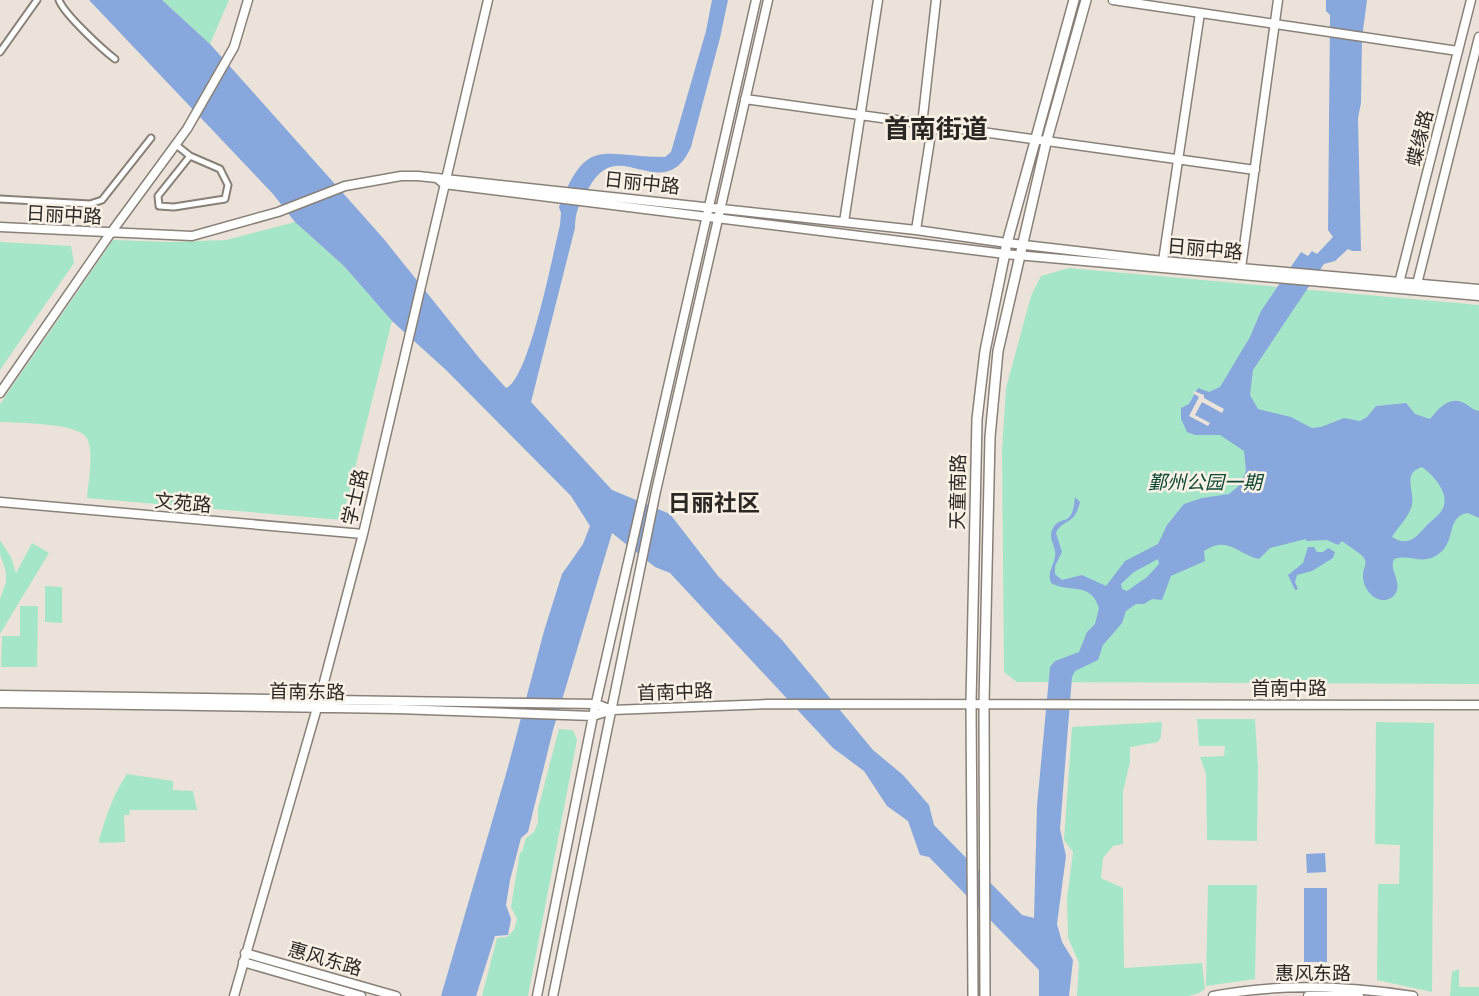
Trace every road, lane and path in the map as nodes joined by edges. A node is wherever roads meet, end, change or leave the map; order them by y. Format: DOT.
graph roads {
  1 [pos="37,0"];
  2 [pos="59,0"];
  3 [pos="248,0"];
  4 [pos="488,0"];
  5 [pos="757,0"];
  6 [pos="768,0"];
  7 [pos="878,0"];
  8 [pos="936,0"];
  9 [pos="1074,0"];
  10 [pos="1086,0"];
  11 [pos="1113,0"];
  12 [pos="1278,0"];
  13 [pos="1471,0"];
  14 [pos="1200,13"];
  15 [pos="1275,24"];
  16 [pos="1479,37"];
  17 [pos="1458,51"];
  18 [pos="0,52"];
  19 [pos="115,60"];
  20 [pos="746,99"];
  21 [pos="861,116"];
  22 [pos="922,125"];
  23 [pos="932,127"];
  24 [pos="151,138"];
  25 [pos="1034,141"];
  26 [pos="1046,143"];
  27 [pos="175,144"];
  28 [pos="190,156"];
  29 [pos="1178,160"];
  30 [pos="1255,170"];
  31 [pos="443,180"];
  32 [pos="0,199"];
  33 [pos="598,199"];
  34 [pos="709,206"];
  35 [pos="721,208"];
  36 [pos="707,218"];
  37 [pos="718,220"];
  38 [pos="844,222"];
  39 [pos="0,227"];
  40 [pos="916,230"];
  41 [pos="110,234"];
  42 [pos="1007,243"];
  43 [pos="1021,245"];
  44 [pos="1005,254"];
  45 [pos="1018,256"];
  46 [pos="1163,261"];
  47 [pos="1241,268"];
  48 [pos="1284,275"];
  49 [pos="1322,278"];
  50 [pos="1399,284"];
  51 [pos="1416,288"];
  52 [pos="1479,289"];
  53 [pos="1479,296"];
  54 [pos="0,393"];
  55 [pos="0,502"];
  56 [pos="363,534"];
  57 [pos="0,695"];
  58 [pos="0,703"];
  59 [pos="971,703"];
  60 [pos="984,703"];
  61 [pos="318,704"];
  62 [pos="596,704"];
  63 [pos="583,705"];
  64 [pos="1479,705"];
  65 [pos="612,710"];
  66 [pos="593,716"];
  67 [pos="244,958"];
  68 [pos="233,996"];
  69 [pos="361,996"];
  70 [pos="396,996"];
  71 [pos="537,996"];
  72 [pos="553,996"];
  73 [pos="973,996"];
  74 [pos="985,996"];
  75 [pos="1213,996"];
  76 [pos="1308,996"];
  77 [pos="1359,996"];
  78 [pos="1413,996"];
  1 -- 18 [label="street"];
  2 -- 19 [label="street"];
  3 -- 27 [label="main road"];
  4 -- 31 [label="main road, 学士路"];
  5 -- 34 [label="main road"];
  6 -- 20 [label="main road"];
  7 -- 21 [label="main road"];
  8 -- 22 [label="main road"];
  9 -- 25 [label="main road, 天童南路"];
  10 -- 26 [label="main road, 天童南路"];
  11 -- 14 [label="main road"];
  12 -- 15 [label="main road"];
  13 -- 17 [label="main road, 蝶缘路"];
  14 -- 15 [label="main road"];
  14 -- 29 [label="main road"];
  15 -- 17 [label="main road"];
  15 -- 30 [label="main road"];
  16 -- 51 [label="main road, 蝶缘路"];
  17 -- 50 [label="main road, 蝶缘路"];
  20 -- 21 [label="main road"];
  20 -- 35 [label="main road"];
  21 -- 22 [label="main road"];
  21 -- 38 [label="main road"];
  22 -- 23 [label="main road"];
  23 -- 25 [label="main road"];
  23 -- 40 [label="main road"];
  24 -- 32 [label="street"];
  25 -- 26 [label="main road"];
  25 -- 42 [label="main road, 天童南路"];
  26 -- 29 [label="main road"];
  26 -- 43 [label="main road, 天童南路"];
  27 -- 28 [label="street"];
  27 -- 41 [label="main road"];
  28 -- 28 [label="street"];
  29 -- 30 [label="main road"];
  29 -- 46 [label="main road"];
  30 -- 47 [label="main road"];
  31 -- 33 [label="main road, 日丽中路"];
  31 -- 41 [label="main road, 日丽中路"];
  31 -- 56 [label="main road, 学士路"];
  33 -- 34 [label="main road, 日丽中路"];
  33 -- 36 [label="main road, 日丽中路"];
  34 -- 35 [label="main road, 日丽中路"];
  34 -- 36 [label="main road"];
  35 -- 37 [label="main road"];
  35 -- 38 [label="main road, 日丽中路"];
  36 -- 37 [label="main road, 日丽中路"];
  36 -- 62 [label="main road"];
  37 -- 44 [label="main road, 日丽中路"];
  37 -- 65 [label="main road"];
  38 -- 40 [label="main road, 日丽中路"];
  39 -- 41 [label="main road, 日丽中路"];
  40 -- 42 [label="main road, 日丽中路"];
  41 -- 54 [label="main road"];
  42 -- 43 [label="main road, 日丽中路"];
  42 -- 44 [label="main road, 天童南路"];
  43 -- 45 [label="main road, 天童南路"];
  43 -- 46 [label="main road, 日丽中路"];
  44 -- 45 [label="main road, 日丽中路"];
  44 -- 59 [label="main road, 天童南路"];
  45 -- 48 [label="main road, 日丽中路"];
  45 -- 60 [label="main road, 天童南路"];
  46 -- 47 [label="main road, 日丽中路"];
  47 -- 48 [label="main road, 日丽中路"];
  48 -- 49 [label="main road"];
  49 -- 50 [label="main road"];
  49 -- 51 [label="main road"];
  50 -- 51 [label="main road"];
  51 -- 52 [label="main road"];
  51 -- 53 [label="main road"];
  55 -- 56 [label="main road, 文苑路"];
  56 -- 61 [label="main road, 学士路"];
  57 -- 61 [label="main road, 首南东路"];
  58 -- 61 [label="main road, 首南东路"];
  59 -- 60 [label="main road"];
  59 -- 65 [label="main road, 首南中路"];
  59 -- 73 [label="main road, 天童南路"];
  60 -- 64 [label="main road, 首南中路"];
  60 -- 74 [label="main road, 天童南路"];
  61 -- 63 [label="main road, 首南东路"];
  61 -- 66 [label="main road, 首南东路"];
  61 -- 67 [label="main road, 学士路"];
  62 -- 63 [label="main road, 首南中路"];
  62 -- 65 [label="main road, 首南中路"];
  62 -- 66 [label="main road"];
  65 -- 66 [label="main road, 首南东路"];
  65 -- 72 [label="main road"];
  66 -- 71 [label="main road"];
  67 -- 68 [label="main road, 学士路"];
  67 -- 69 [label="main road, 惠风东路"];
  67 -- 70 [label="main road, 惠风东路"];
  75 -- 78 [label="main road, 惠风东路"];
  76 -- 77 [label="main road, 惠风东路"];
}
